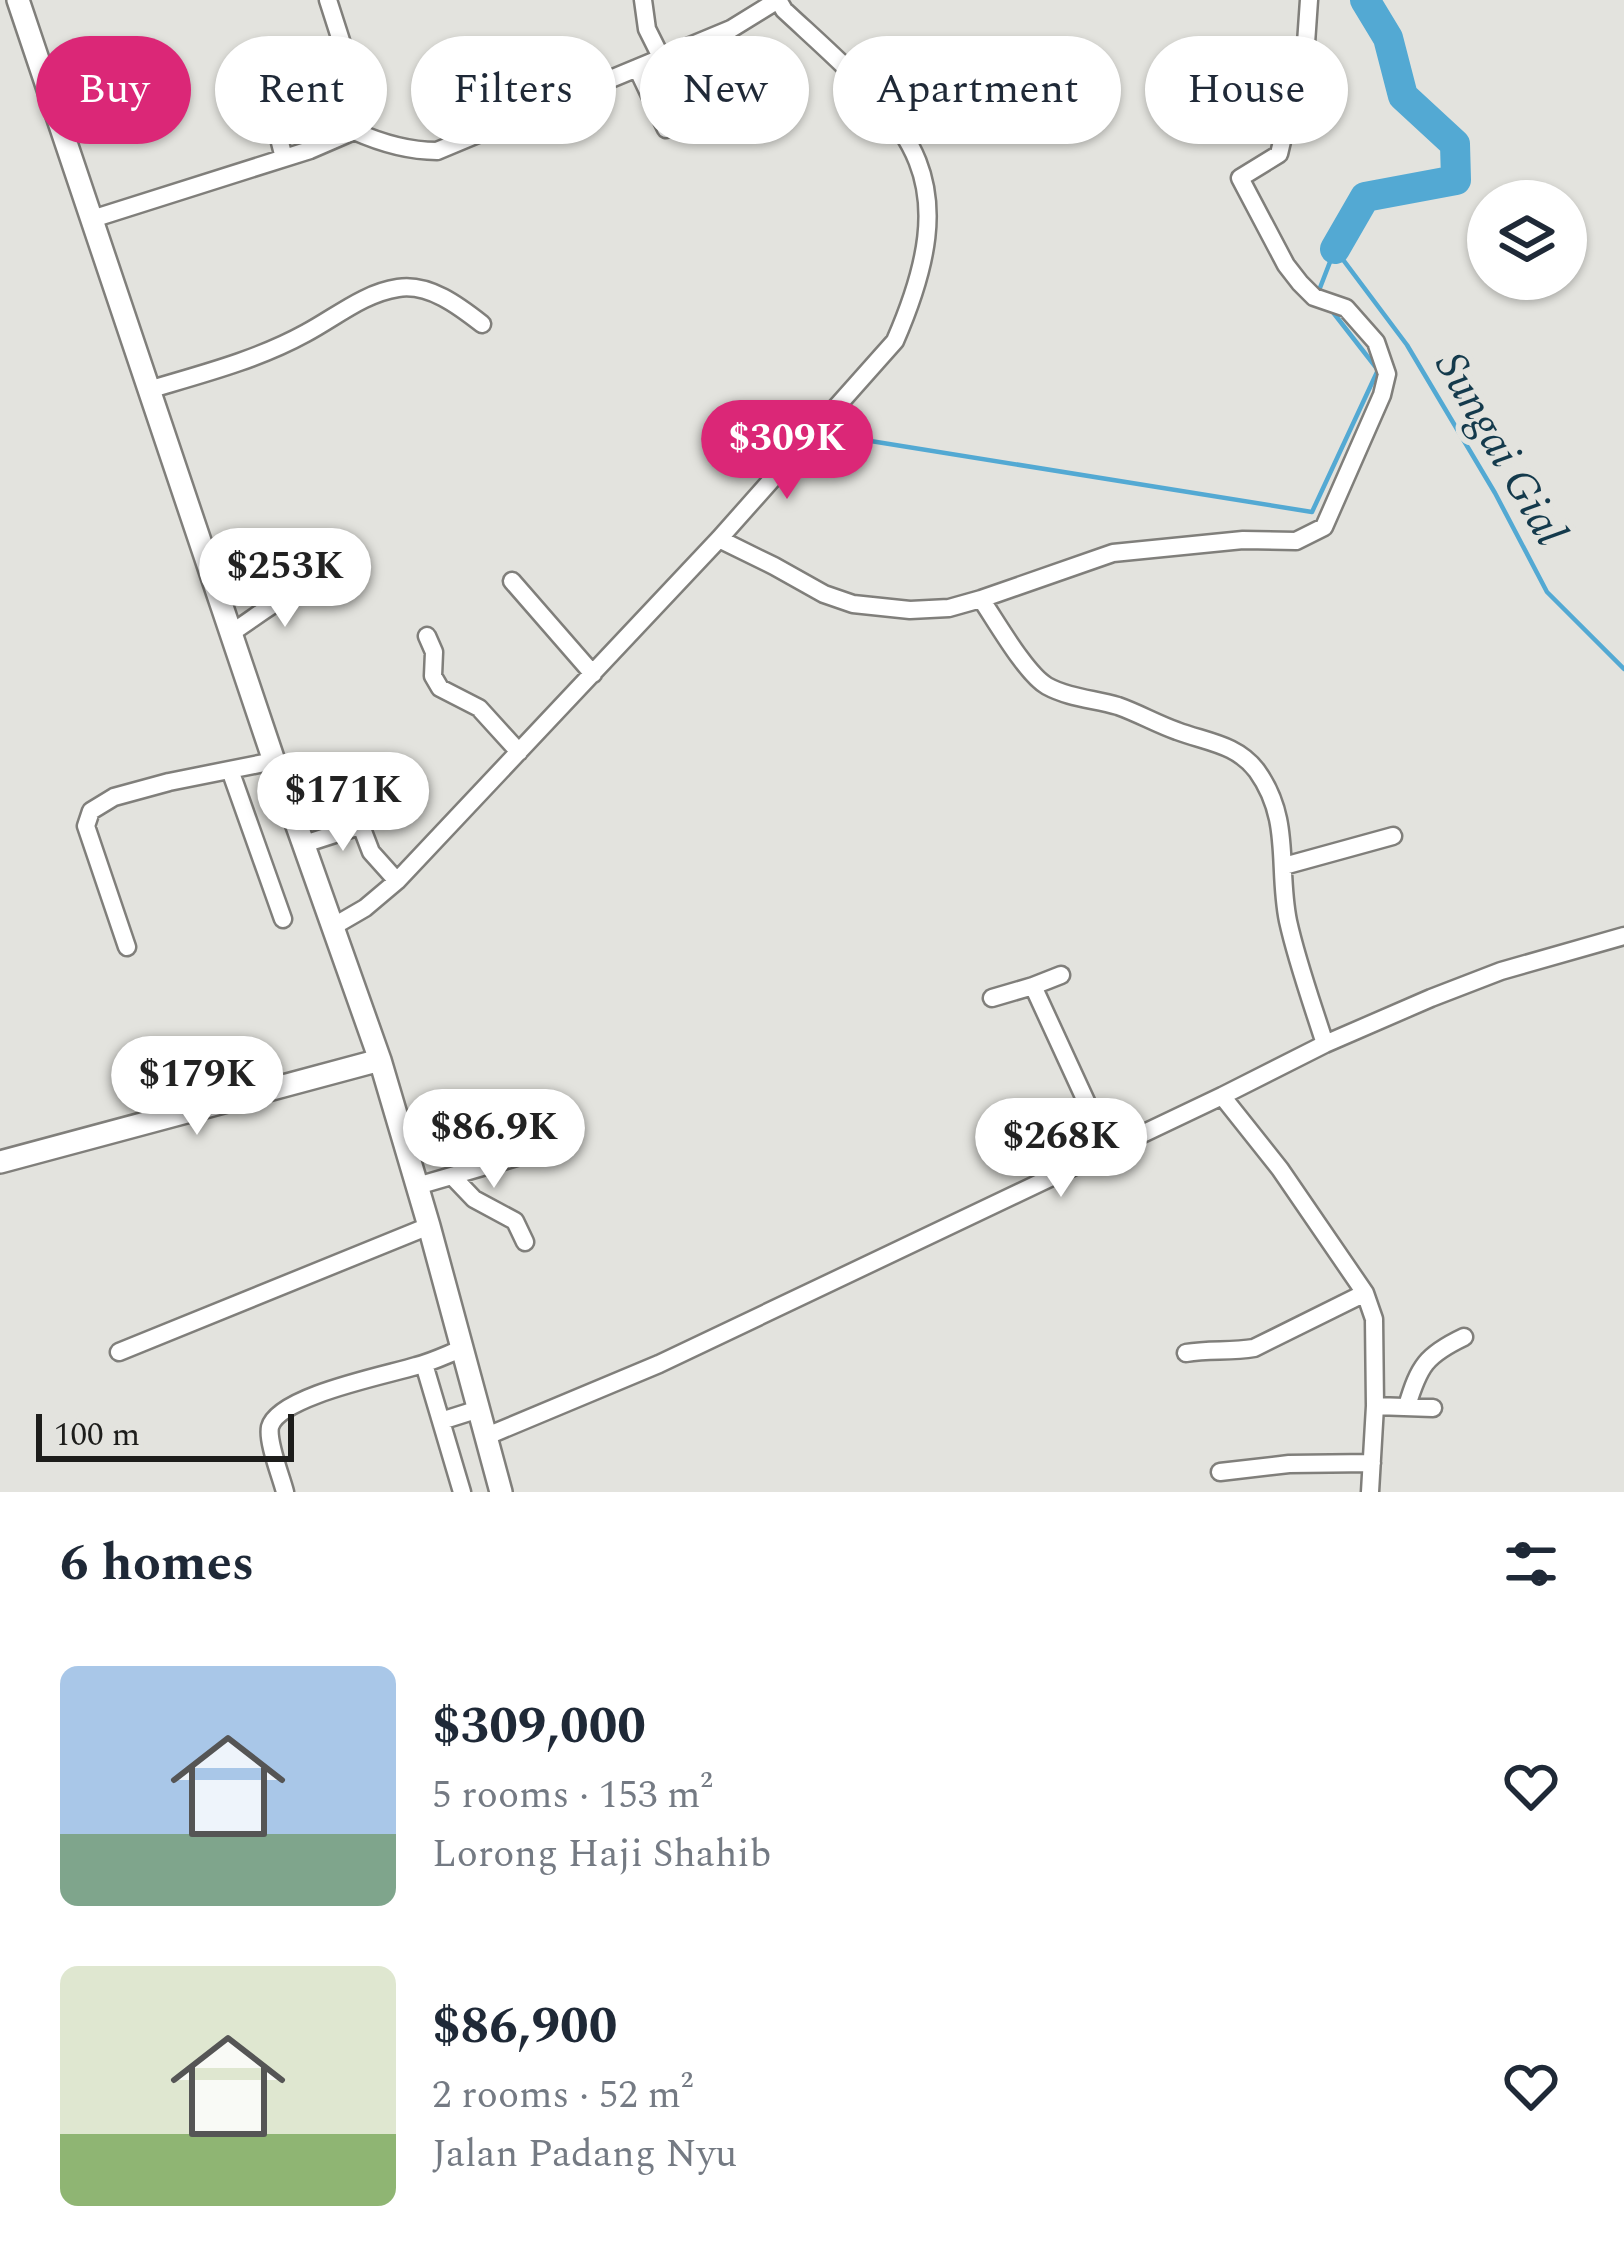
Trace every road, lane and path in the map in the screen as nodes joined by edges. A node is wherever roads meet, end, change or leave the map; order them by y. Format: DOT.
graph roads {
  1 [pos="17,0"];
  2 [pos="328,0"];
  3 [pos="643,0"];
  4 [pos="804,0"];
  5 [pos="1309,0"];
  6 [pos="780,3"];
  7 [pos="340,36"];
  8 [pos="650,36"];
  9 [pos="714,36"];
  10 [pos="638,68"];
  11 [pos="640,72"];
  12 [pos="280,144"];
  13 [pos="320,144"];
  14 [pos="384,144"];
  15 [pos="284,158"];
  16 [pos="92,219"];
  17 [pos="482,324"];
  18 [pos="148,390"];
  19 [pos="718,539"];
  20 [pos="512,581"];
  21 [pos="322,583"];
  22 [pos="981,599"];
  23 [pos="231,633"];
  24 [pos="427,636"];
  25 [pos="593,674"];
  26 [pos="519,752"];
  27 [pos="274,761"];
  28 [pos="230,770"];
  29 [pos="348,793"];
  30 [pos="360,826"];
  31 [pos="1393,836"];
  32 [pos="304,844"];
  33 [pos="1284,866"];
  34 [pos="397,881"];
  35 [pos="283,920"];
  36 [pos="334,926"];
  37 [pos="1624,936"];
  38 [pos="127,947"];
  39 [pos="1061,975"];
  40 [pos="1033,986"];
  41 [pos="992,998"];
  42 [pos="1325,1044"];
  43 [pos="380,1060"];
  44 [pos="1222,1096"];
  45 [pos="555,1146"];
  46 [pos="1108,1149"];
  47 [pos="0,1162"];
  48 [pos="452,1176"];
  49 [pos="417,1186"];
  50 [pos="429,1226"];
  51 [pos="525,1242"];
  52 [pos="1365,1293"];
  53 [pos="1464,1337"];
  54 [pos="461,1349"];
  55 [pos="119,1352"];
  56 [pos="1186,1353"];
  57 [pos="424,1364"];
  58 [pos="1375,1406"];
  59 [pos="1407,1406"];
  60 [pos="479,1408"];
  61 [pos="1433,1408"];
  62 [pos="441,1421"];
  63 [pos="487,1436"];
  64 [pos="1372,1463"];
  65 [pos="1220,1472"];
  66 [pos="285,1492"];
  67 [pos="461,1492"];
  68 [pos="501,1492"];
  69 [pos="1370,1492"];
  1 -- 16 [label="street"];
  2 -- 7 [label="street"];
  3 -- 8 [label="street"];
  4 -- 6 [label="street"];
  5 -- 22 [label="street"];
  6 -- 9 [label="street"];
  6 -- 19 [label="street"];
  10 -- 11 [label="street"];
  10 -- 14 [label="street"];
  12 -- 15 [label="street"];
  13 -- 15 [label="street"];
  15 -- 16 [label="street"];
  16 -- 18 [label="street"];
  17 -- 18 [label="street"];
  18 -- 23 [label="street"];
  19 -- 22 [label="street"];
  19 -- 25 [label="street"];
  20 -- 25 [label="street"];
  21 -- 23 [label="street"];
  22 -- 33 [label="street"];
  23 -- 27 [label="street"];
  24 -- 26 [label="street"];
  25 -- 26 [label="street"];
  26 -- 34 [label="street"];
  27 -- 28 [label="street"];
  27 -- 32 [label="street"];
  28 -- 35 [label="street"];
  28 -- 38 [label="street"];
  29 -- 30 [label="street"];
  30 -- 32 [label="street"];
  30 -- 34 [label="street"];
  31 -- 33 [label="street"];
  32 -- 36 [label="street"];
  33 -- 42 [label="street"];
  34 -- 36 [label="street"];
  36 -- 43 [label="street"];
  37 -- 42 [label="street"];
  39 -- 40 [label="street"];
  40 -- 41 [label="street"];
  40 -- 46 [label="street"];
  42 -- 44 [label="street"];
  43 -- 47 [label="street"];
  43 -- 49 [label="street"];
  44 -- 46 [label="street"];
  44 -- 52 [label="street"];
  45 -- 48 [label="street"];
  46 -- 63 [label="street"];
  48 -- 49 [label="street"];
  48 -- 51 [label="street"];
  49 -- 50 [label="street"];
  50 -- 54 [label="street"];
  50 -- 55 [label="street"];
  52 -- 56 [label="street"];
  52 -- 58 [label="street"];
  53 -- 59 [label="street"];
  54 -- 57 [label="street"];
  54 -- 60 [label="street"];
  57 -- 62 [label="street"];
  57 -- 66 [label="street"];
  58 -- 59 [label="street"];
  58 -- 64 [label="street"];
  59 -- 61 [label="street"];
  60 -- 62 [label="street"];
  60 -- 63 [label="street"];
  62 -- 67 [label="street"];
  63 -- 68 [label="street"];
  64 -- 65 [label="street"];
  64 -- 69 [label="street"];
}
